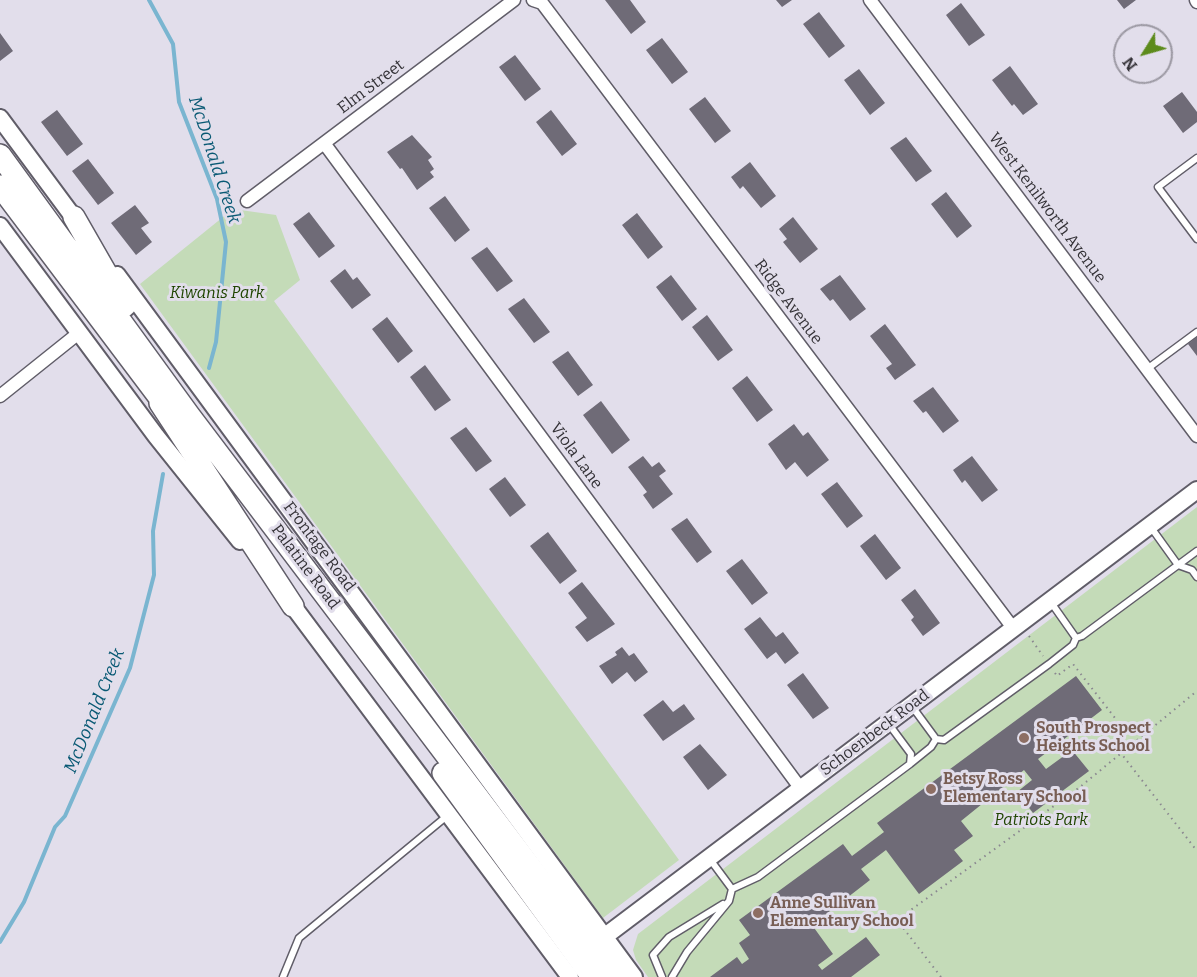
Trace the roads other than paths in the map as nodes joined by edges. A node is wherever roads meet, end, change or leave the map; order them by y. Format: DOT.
graph roads {
  1 [pos="514,0"];
  2 [pos="533,0"];
  3 [pos="870,0"];
  4 [pos="0,118"];
  5 [pos="324,143"];
  6 [pos="0,155"];
  7 [pos="1197,158"];
  8 [pos="0,186"];
  9 [pos="247,201"];
  10 [pos="74,218"];
  11 [pos="0,226"];
  12 [pos="1197,239"];
  13 [pos="80,332"];
  14 [pos="1197,332"];
  15 [pos="1148,369"];
  16 [pos="142,375"];
  17 [pos="0,396"];
  18 [pos="189,415"];
  19 [pos="1197,436"];
  20 [pos="1197,490"];
  21 [pos="1149,526"];
  22 [pos="1197,551"];
  23 [pos="1178,565"];
  24 [pos="1197,577"];
  25 [pos="1049,601"];
  26 [pos="292,606"];
  27 [pos="1017,625"];
  28 [pos="1076,638"];
  29 [pos="911,705"];
  30 [pos="888,723"];
  31 [pos="936,739"];
  32 [pos="910,764"];
  33 [pos="801,789"];
  34 [pos="449,814"];
  35 [pos="709,858"];
  36 [pos="732,890"];
  37 [pos="729,901"];
  38 [pos="577,961"];
  39 [pos="283,977"];
  40 [pos="592,977"];
  41 [pos="614,977"];
  42 [pos="634,977"];
  43 [pos="662,977"];
  44 [pos="672,977"];
  1 -- 5 [label="street, Elm Street"];
  2 -- 27 [label="street, Ridge Avenue"];
  3 -- 15 [label="street, West Kenilworth Avenue"];
  4 -- 10 [label="street, Frontage Road"];
  5 -- 9 [label="street, Elm Street"];
  5 -- 33 [label="street, Viola Lane"];
  6 -- 18 [label="highway, Palatine Road"];
  7 -- 12 [label="lane"];
  8 -- 16 [label="highway, Palatine Road"];
  10 -- 18 [label="highway"];
  10 -- 38 [label="street, Frontage Road"];
  11 -- 13 [label="street, Frontage Road"];
  13 -- 17 [label="street"];
  13 -- 26 [label="street, Frontage Road"];
  14 -- 15 [label="lane"];
  15 -- 19 [label="street, West Kenilworth Avenue"];
  16 -- 26 [label="highway"];
  16 -- 38 [label="highway, Palatine Road"];
  18 -- 38 [label="highway, Palatine Road"];
  20 -- 21 [label="street, Schoenbeck Road"];
  21 -- 23 [label="lane"];
  21 -- 25 [label="street, Schoenbeck Road"];
  22 -- 23 [label="lane"];
  23 -- 24 [label="lane"];
  23 -- 28 [label="lane"];
  25 -- 27 [label="street, Schoenbeck Road"];
  25 -- 28 [label="lane"];
  26 -- 34 [label="street, Frontage Road"];
  27 -- 29 [label="street, Schoenbeck Road"];
  28 -- 31 [label="lane"];
  29 -- 30 [label="street, Schoenbeck Road"];
  29 -- 31 [label="lane"];
  30 -- 32 [label="lane"];
  30 -- 33 [label="street, Schoenbeck Road"];
  31 -- 32 [label="lane"];
  32 -- 36 [label="lane"];
  33 -- 35 [label="street, Schoenbeck Road"];
  34 -- 38 [label="street, Frontage Road"];
  34 -- 39 [label="lane"];
  35 -- 36 [label="lane"];
  35 -- 38 [label="street, Schoenbeck Road"];
  36 -- 37 [label="lane"];
  37 -- 43 [label="lane"];
  37 -- 44 [label="lane"];
  38 -- 40 [label="highway, Palatine Road"];
  38 -- 41 [label="highway, Palatine Road"];
  38 -- 42 [label="street, Frontage Road"];
}
